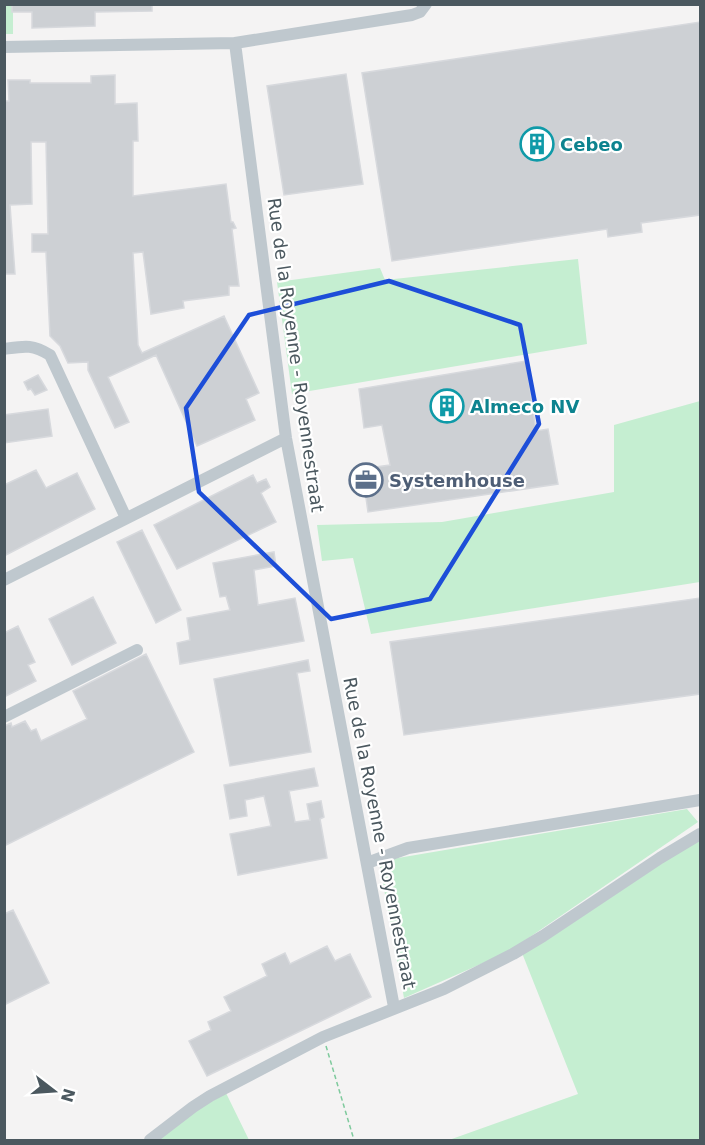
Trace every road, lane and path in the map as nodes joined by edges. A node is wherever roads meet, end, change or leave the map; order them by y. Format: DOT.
graph roads {
  1 [pos="426,4"];
  2 [pos="235,43"];
  3 [pos="4,47"];
  4 [pos="4,349"];
  5 [pos="286,438"];
  6 [pos="126,518"];
  7 [pos="4,580"];
  8 [pos="137,650"];
  9 [pos="4,717"];
  10 [pos="700,800"];
  11 [pos="700,834"];
  12 [pos="367,862"];
  13 [pos="394,1007"];
  14 [pos="322,1037"];
  15 [pos="150,1140"];
  16 [pos="354,1140"];
  1 -- 2 [label="street"];
  2 -- 3 [label="street"];
  2 -- 5 [label="street, Rue de la Royenne - Royennestraat"];
  4 -- 6 [label="street"];
  5 -- 6 [label="street"];
  5 -- 12 [label="street, Rue de la Royenne - Royennestraat"];
  6 -- 7 [label="street"];
  8 -- 9 [label="street"];
  10 -- 12 [label="street"];
  11 -- 13 [label="street"];
  12 -- 13 [label="street, Rue de la Royenne - Royennestraat"];
  13 -- 14 [label="street"];
  14 -- 15 [label="street"];
  14 -- 16 [label="path"];
}
